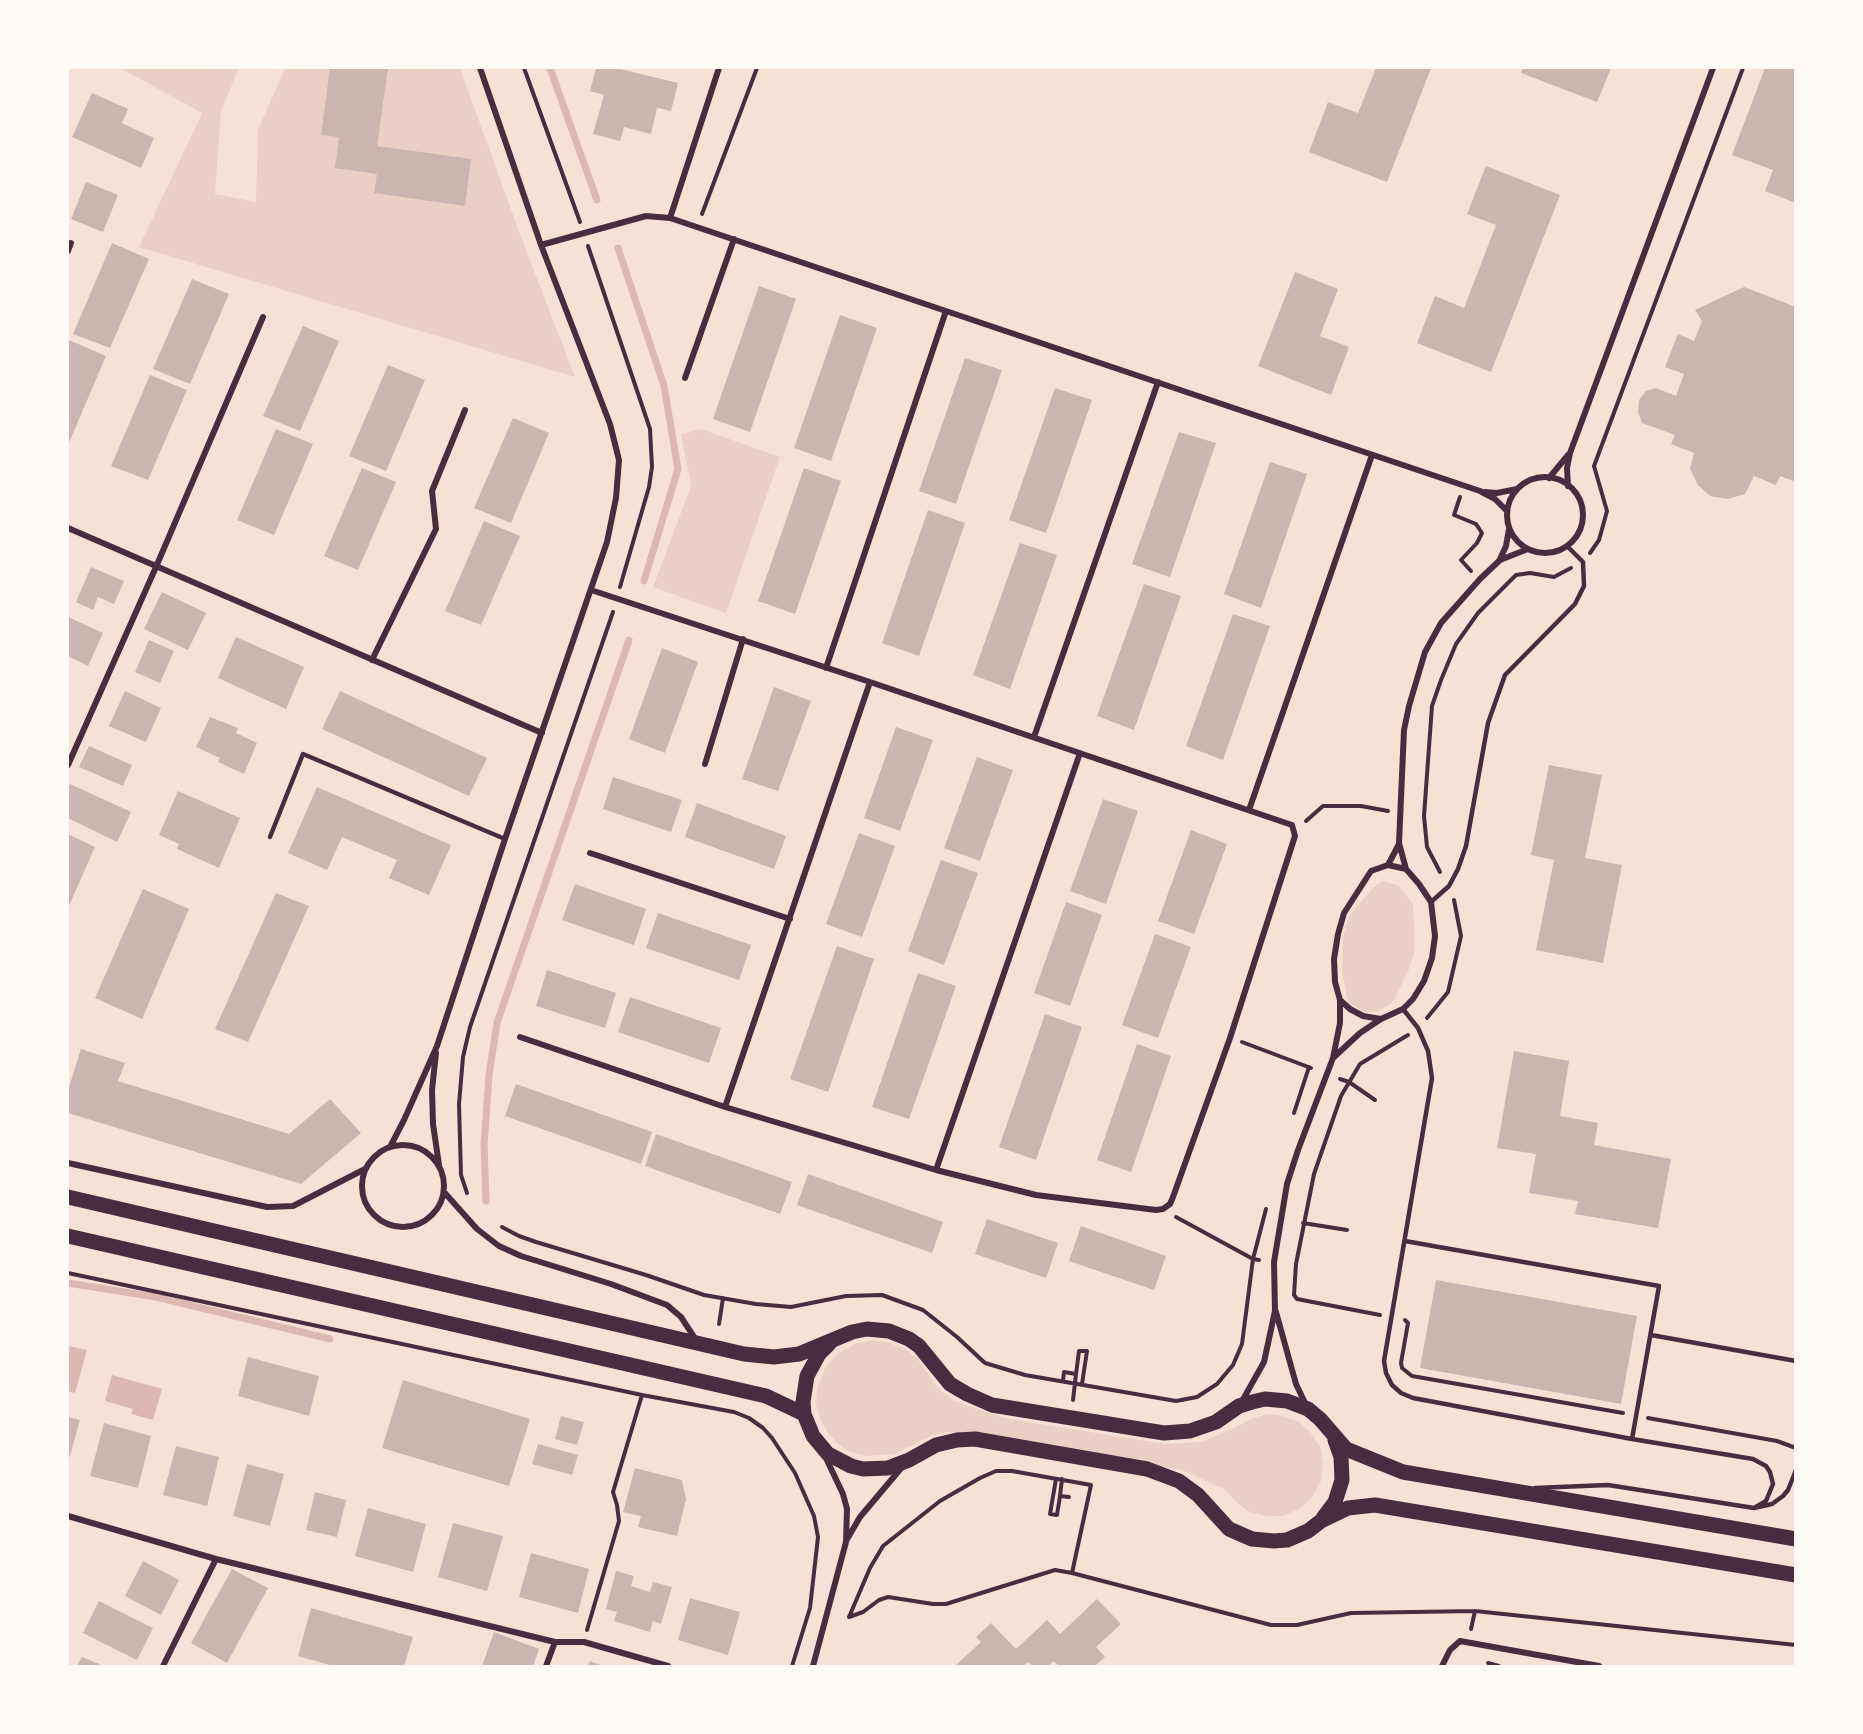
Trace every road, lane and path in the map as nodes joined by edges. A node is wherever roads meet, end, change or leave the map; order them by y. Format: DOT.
graph roads {
  1 [pos="480,68"];
  2 [pos="719,68"];
  3 [pos="757,68"];
  4 [pos="1713,68"];
  5 [pos="1743,68"];
  6 [pos="670,218"];
  7 [pos="697,226"];
  8 [pos="734,239"];
  9 [pos="71,243"];
  10 [pos="541,245"];
  11 [pos="68,251"];
  12 [pos="946,311"];
  13 [pos="263,317"];
  14 [pos="685,378"];
  15 [pos="1158,382"];
  16 [pos="465,410"];
  17 [pos="1570,453"];
  18 [pos="1372,455"];
  19 [pos="1549,478"];
  20 [pos="1464,486"];
  21 [pos="1568,486"];
  22 [pos="1517,489"];
  23 [pos="1480,491"];
  24 [pos="1507,511"];
  25 [pos="68,528"];
  26 [pos="1509,528"];
  27 [pos="1567,546"];
  28 [pos="1528,549"];
  29 [pos="1500,560"];
  30 [pos="1583,562"];
  31 [pos="156,567"];
  32 [pos="1480,579"];
  33 [pos="591,590"];
  34 [pos="743,639"];
  35 [pos="372,660"];
  36 [pos="826,668"];
  37 [pos="870,681"];
  38 [pos="542,734"];
  39 [pos="1034,737"];
  40 [pos="1080,753"];
  41 [pos="705,764"];
  42 [pos="68,765"];
  43 [pos="1249,810"];
  44 [pos="1401,813"];
  45 [pos="1424,816"];
  46 [pos="1295,831"];
  47 [pos="270,837"];
  48 [pos="505,839"];
  49 [pos="1399,843"];
  50 [pos="590,853"];
  51 [pos="1388,866"];
  52 [pos="1406,869"];
  53 [pos="1449,886"];
  54 [pos="1431,902"];
  55 [pos="789,919"];
  56 [pos="1340,1000"];
  57 [pos="1403,1009"];
  58 [pos="1382,1019"];
  59 [pos="1418,1028"];
  60 [pos="520,1037"];
  61 [pos="1230,1038"];
  62 [pos="437,1046"];
  63 [pos="1333,1058"];
  64 [pos="1328,1074"];
  65 [pos="1349,1082"];
  66 [pos="1375,1100"];
  67 [pos="725,1107"];
  68 [pos="390,1147"];
  69 [pos="68,1163"];
  70 [pos="440,1168"];
  71 [pos="365,1169"];
  72 [pos="936,1170"];
  73 [pos="444,1192"];
  74 [pos="68,1197"];
  75 [pos="1163,1209"];
  76 [pos="1303,1223"];
  77 [pos="1347,1230"];
  78 [pos="68,1236"];
  79 [pos="1406,1241"];
  80 [pos="1253,1259"];
  81 [pos="1275,1262"];
  82 [pos="1296,1264"];
  83 [pos="68,1273"];
  84 [pos="723,1298"];
  85 [pos="1275,1311"];
  86 [pos="1392,1317"];
  87 [pos="719,1324"];
  88 [pos="1651,1335"];
  89 [pos="838,1338"];
  90 [pos="698,1343"];
  91 [pos="1796,1360"];
  92 [pos="1064,1372"];
  93 [pos="1076,1374"];
  94 [pos="1082,1384"];
  95 [pos="642,1395"];
  96 [pos="1239,1406"];
  97 [pos="1308,1409"];
  98 [pos="804,1414"];
  99 [pos="1636,1416"];
  100 [pos="1330,1431"];
  101 [pos="1632,1439"];
  102 [pos="819,1444"];
  103 [pos="1796,1448"];
  104 [pos="909,1460"];
  105 [pos="1796,1470"];
  106 [pos="1056,1479"];
  107 [pos="1500,1489"];
  108 [pos="1060,1496"];
  109 [pos="1754,1508"];
  110 [pos="68,1516"];
  111 [pos="1321,1521"];
  112 [pos="1796,1539"];
  113 [pos="846,1542"];
  114 [pos="216,1559"];
  115 [pos="1071,1573"];
  116 [pos="1796,1575"];
  117 [pos="555,1642"];
  118 [pos="584,1642"];
  119 [pos="1796,1645"];
  120 [pos="163,1666"];
  121 [pos="546,1666"];
  122 [pos="668,1666"];
  123 [pos="792,1666"];
  124 [pos="813,1666"];
  125 [pos="1442,1666"];
  126 [pos="1599,1666"];
  1 -- 10 [label="street"];
  2 -- 6 [label="street"];
  3 -- 7 [label="path"];
  4 -- 17 [label="street"];
  5 -- 30 [label="path"];
  6 -- 7 [label="street"];
  6 -- 10 [label="street"];
  7 -- 8 [label="street"];
  8 -- 12 [label="street"];
  8 -- 14 [label="street"];
  9 -- 11 [label="street"];
  10 -- 33 [label="street"];
  12 -- 15 [label="street"];
  12 -- 36 [label="street"];
  13 -- 31 [label="street"];
  15 -- 18 [label="street"];
  15 -- 39 [label="street"];
  16 -- 35 [label="street"];
  17 -- 19 [label="street"];
  17 -- 21 [label="street"];
  18 -- 20 [label="street"];
  18 -- 43 [label="street"];
  19 -- 21 [label="street"];
  19 -- 22 [label="street"];
  20 -- 23 [label="street"];
  20 -- 32 [label="path"];
  21 -- 27 [label="street"];
  22 -- 23 [label="street"];
  22 -- 24 [label="street"];
  23 -- 24 [label="street"];
  24 -- 26 [label="street"];
  25 -- 31 [label="street"];
  26 -- 28 [label="street"];
  26 -- 29 [label="street"];
  27 -- 28 [label="street"];
  27 -- 30 [label="lane"];
  28 -- 29 [label="street"];
  29 -- 32 [label="street"];
  30 -- 45 [label="path"];
  30 -- 53 [label="lane"];
  31 -- 35 [label="street"];
  31 -- 42 [label="street"];
  32 -- 44 [label="street"];
  33 -- 34 [label="street"];
  33 -- 38 [label="street"];
  34 -- 36 [label="street"];
  34 -- 41 [label="street"];
  35 -- 38 [label="street"];
  36 -- 37 [label="street"];
  37 -- 39 [label="street"];
  37 -- 55 [label="street"];
  38 -- 48 [label="street"];
  39 -- 40 [label="street"];
  40 -- 43 [label="street"];
  40 -- 72 [label="street"];
  43 -- 46 [label="street"];
  44 -- 45 [label="path"];
  44 -- 46 [label="path"];
  44 -- 49 [label="street"];
  45 -- 53 [label="path"];
  46 -- 61 [label="street"];
  47 -- 48 [label="lane"];
  48 -- 62 [label="street"];
  49 -- 51 [label="street"];
  49 -- 52 [label="street"];
  50 -- 55 [label="street"];
  51 -- 52 [label="street"];
  51 -- 56 [label="street"];
  52 -- 54 [label="street"];
  53 -- 54 [label="lane"];
  53 -- 59 [label="path"];
  54 -- 57 [label="street"];
  55 -- 67 [label="street"];
  56 -- 58 [label="street"];
  56 -- 63 [label="street"];
  57 -- 58 [label="street"];
  57 -- 59 [label="lane"];
  58 -- 63 [label="street"];
  59 -- 65 [label="path"];
  59 -- 79 [label="lane"];
  60 -- 67 [label="street"];
  61 -- 64 [label="path"];
  61 -- 75 [label="street"];
  62 -- 68 [label="street"];
  62 -- 70 [label="street"];
  63 -- 64 [label="street"];
  64 -- 65 [label="path"];
  64 -- 81 [label="street"];
  65 -- 66 [label="path"];
  65 -- 76 [label="path"];
  67 -- 72 [label="street"];
  68 -- 70 [label="street"];
  68 -- 71 [label="street"];
  69 -- 71 [label="street"];
  70 -- 73 [label="street"];
  71 -- 73 [label="street"];
  72 -- 75 [label="street"];
  73 -- 90 [label="street"];
  74 -- 90 [label="main road"];
  75 -- 80 [label="path"];
  76 -- 77 [label="path"];
  76 -- 82 [label="path"];
  78 -- 98 [label="main road"];
  79 -- 86 [label="lane"];
  79 -- 88 [label="lane"];
  80 -- 81 [label="path"];
  80 -- 94 [label="path"];
  81 -- 82 [label="path"];
  81 -- 85 [label="street"];
  82 -- 86 [label="path"];
  83 -- 95 [label="path"];
  84 -- 87 [label="path"];
  85 -- 96 [label="street"];
  85 -- 97 [label="street"];
  86 -- 99 [label="path"];
  86 -- 101 [label="lane"];
  88 -- 91 [label="lane"];
  88 -- 99 [label="lane"];
  89 -- 90 [label="main road"];
  89 -- 96 [label="main road"];
  89 -- 98 [label="main road"];
  92 -- 94 [label="path"];
  93 -- 94 [label="path"];
  95 -- 118 [label="path"];
  95 -- 123 [label="path"];
  96 -- 97 [label="main road"];
  97 -- 100 [label="main road"];
  98 -- 102 [label="main road"];
  99 -- 101 [label="lane"];
  99 -- 103 [label="path"];
  100 -- 107 [label="main road"];
  100 -- 111 [label="main road"];
  101 -- 109 [label="lane"];
  102 -- 104 [label="main road"];
  102 -- 113 [label="street"];
  104 -- 111 [label="main road"];
  104 -- 113 [label="street"];
  105 -- 109 [label="lane"];
  106 -- 108 [label="path"];
  106 -- 115 [label="path"];
  106 -- 115 [label="path"];
  107 -- 109 [label="lane"];
  107 -- 112 [label="main road"];
  110 -- 114 [label="street"];
  111 -- 116 [label="main road"];
  113 -- 124 [label="street"];
  114 -- 117 [label="street"];
  114 -- 120 [label="street"];
  115 -- 119 [label="path"];
  117 -- 118 [label="street"];
  117 -- 121 [label="street"];
  118 -- 122 [label="street"];
  125 -- 126 [label="street"];
}
